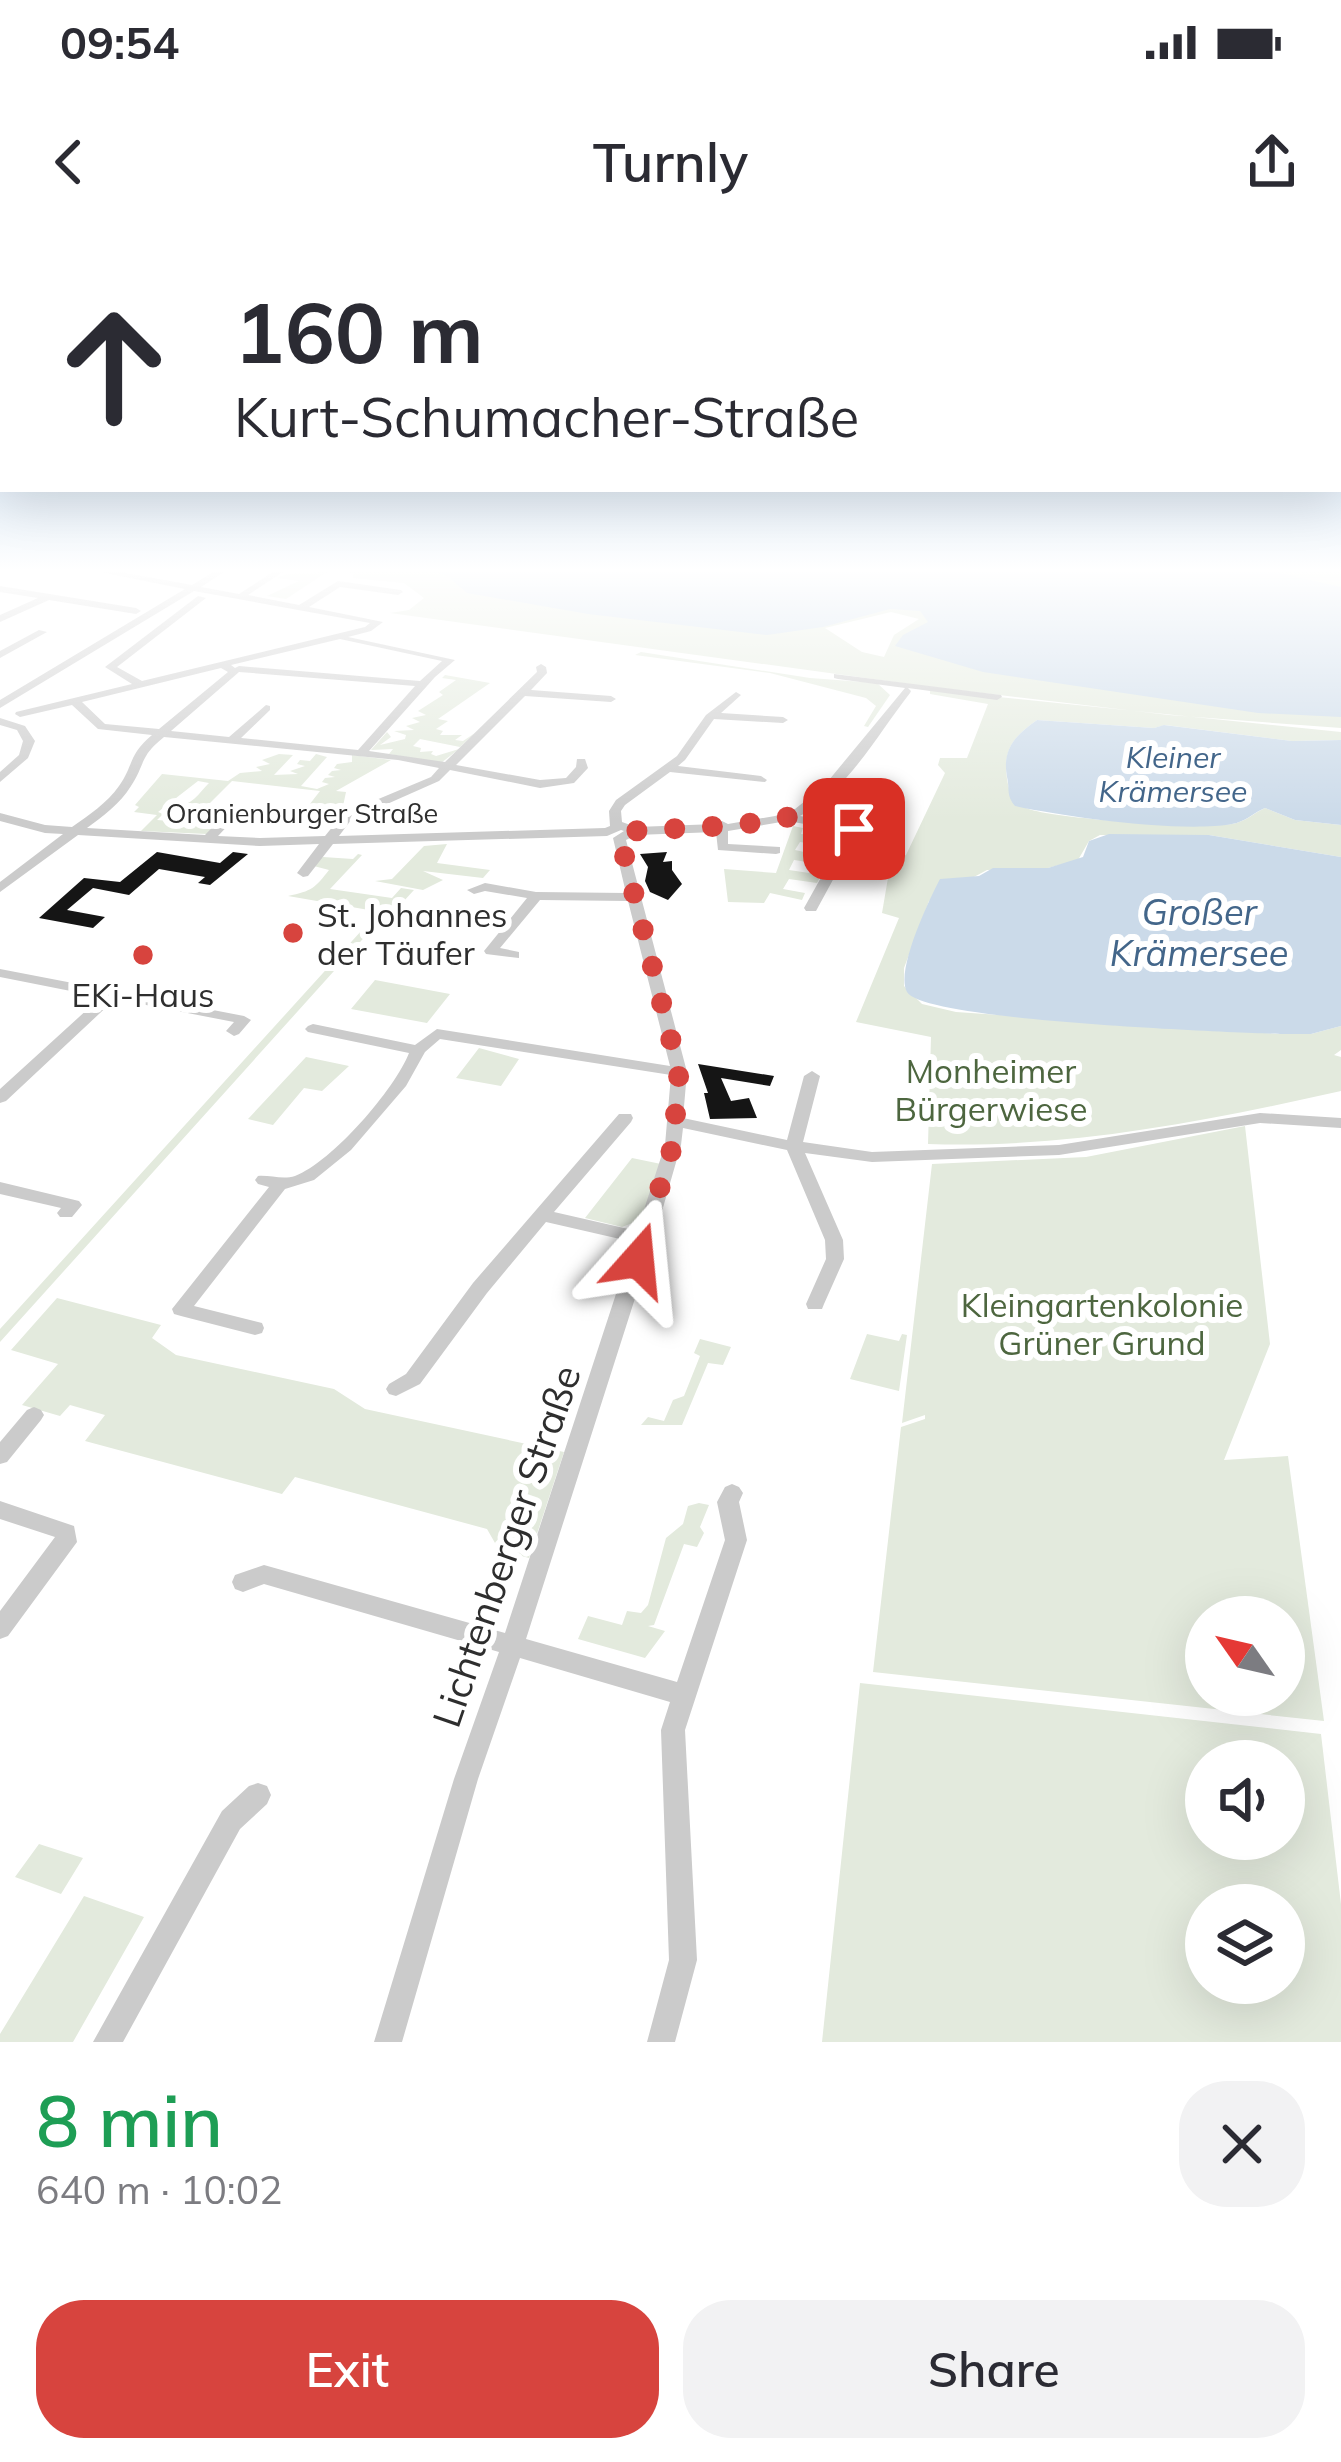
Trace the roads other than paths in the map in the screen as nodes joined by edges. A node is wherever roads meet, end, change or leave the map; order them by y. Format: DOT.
graph roads {
  1 [pos="92,652"];
  2 [pos="127,652"];
  3 [pos="283,652"];
  4 [pos="420,652"];
  5 [pos="541,667"];
  6 [pos="228,668"];
  7 [pos="838,676"];
  8 [pos="423,684"];
  9 [pos="142,685"];
  10 [pos="906,691"];
  11 [pos="526,693"];
  12 [pos="736,695"];
  13 [pos="998,697"];
  14 [pos="611,699"];
  15 [pos="74,700"];
  16 [pos="0,705"];
  17 [pos="266,709"];
  18 [pos="20,714"];
  19 [pos="716,716"];
  20 [pos="783,720"];
  21 [pos="0,721"];
  22 [pos="163,733"];
  23 [pos="232,740"];
  24 [pos="362,753"];
  25 [pos="581,761"];
  26 [pos="668,768"];
  27 [pos="447,769"];
  28 [pos="0,778"];
  29 [pos="761,780"];
  30 [pos="886,790"];
  31 [pos="0,817"];
  32 [pos="347,817"];
  33 [pos="786,817"];
  34 [pos="722,826"];
  35 [pos="854,829"];
  36 [pos="76,831"];
  37 [pos="619,831"];
  38 [pos="208,839"];
  39 [pos="331,842"];
  40 [pos="776,850"];
  41 [pos="303,873"];
  42 [pos="0,888"];
  43 [pos="474,890"];
  44 [pos="536,896"];
  45 [pos="633,897"];
  46 [pos="811,908"];
  47 [pos="514,956"];
  48 [pos="0,973"];
  49 [pos="17,976"];
  50 [pos="0,991"];
  51 [pos="112,994"];
  52 [pos="313,1029"];
  53 [pos="234,1030"];
  54 [pos="418,1050"];
  55 [pos="679,1072"];
  56 [pos="812,1076"];
  57 [pos="0,1098"];
  58 [pos="626,1118"];
  59 [pos="677,1122"];
  60 [pos="1341,1124"];
  61 [pos="794,1146"];
  62 [pos="0,1188"];
  63 [pos="66,1213"];
  64 [pos="542,1215"];
  65 [pos="645,1240"];
  66 [pos="815,1304"];
  67 [pos="256,1328"];
  68 [pos="396,1389"];
  69 [pos="34,1415"];
  70 [pos="0,1456"];
  71 [pos="731,1493"];
  72 [pos="0,1510"];
  73 [pos="242,1582"];
  74 [pos="0,1629"];
  75 [pos="511,1643"];
  76 [pos="683,1695"];
  77 [pos="258,1795"];
  78 [pos="107,2042"];
  79 [pos="388,2042"];
  80 [pos="661,2042"];
  1 -- 16 [label="street"];
  2 -- 9 [label="street"];
  3 -- 6 [label="street"];
  4 -- 8 [label="street"];
  5 -- 11 [label="street"];
  6 -- 8 [label="street"];
  6 -- 9 [label="street"];
  6 -- 22 [label="street"];
  7 -- 13 [label="street"];
  8 -- 24 [label="street"];
  9 -- 15 [label="street"];
  10 -- 33 [label="street, Oranienburger Straße"];
  11 -- 14 [label="street"];
  11 -- 27 [label="street"];
  12 -- 19 [label="street"];
  15 -- 18 [label="street"];
  15 -- 22 [label="street"];
  17 -- 23 [label="street"];
  19 -- 20 [label="street"];
  19 -- 26 [label="street"];
  21 -- 28 [label="street"];
  22 -- 23 [label="street"];
  22 -- 36 [label="street"];
  23 -- 24 [label="street"];
  24 -- 27 [label="street"];
  25 -- 27 [label="street"];
  26 -- 29 [label="street"];
  26 -- 37 [label="street"];
  27 -- 32 [label="street"];
  30 -- 35 [label="street"];
  31 -- 36 [label="street, Oranienburger Straße"];
  32 -- 38 [label="street"];
  32 -- 39 [label="street"];
  33 -- 34 [label="street, Oranienburger Straße"];
  33 -- 35 [label="street"];
  34 -- 37 [label="street, Oranienburger Straße"];
  34 -- 40 [label="street"];
  35 -- 46 [label="street"];
  36 -- 38 [label="street, Oranienburger Straße"];
  36 -- 42 [label="street"];
  37 -- 39 [label="street, Oranienburger Straße"];
  37 -- 45 [label="street, Lichtenberger Straße"];
  38 -- 39 [label="street, Oranienburger Straße"];
  39 -- 41 [label="street"];
  43 -- 44 [label="street"];
  44 -- 45 [label="street"];
  44 -- 47 [label="street"];
  45 -- 55 [label="street, Lichtenberger Straße"];
  48 -- 49 [label="street"];
  49 -- 50 [label="street"];
  49 -- 51 [label="street"];
  51 -- 53 [label="street"];
  51 -- 57 [label="street"];
  52 -- 54 [label="street"];
  54 -- 55 [label="street"];
  54 -- 67 [label="street"];
  55 -- 59 [label="street, Lichtenberger Straße"];
  56 -- 61 [label="street"];
  58 -- 64 [label="street"];
  59 -- 61 [label="street"];
  59 -- 65 [label="street, Lichtenberger Straße"];
  60 -- 61 [label="street"];
  61 -- 66 [label="street"];
  62 -- 63 [label="street"];
  64 -- 65 [label="street"];
  64 -- 68 [label="street"];
  65 -- 75 [label="street, Lichtenberger Straße"];
  69 -- 70 [label="street"];
  71 -- 76 [label="street"];
  72 -- 74 [label="street"];
  73 -- 75 [label="street"];
  75 -- 76 [label="street"];
  75 -- 79 [label="street, Lichtenberger Straße"];
  76 -- 80 [label="street"];
  77 -- 78 [label="street"];
}
